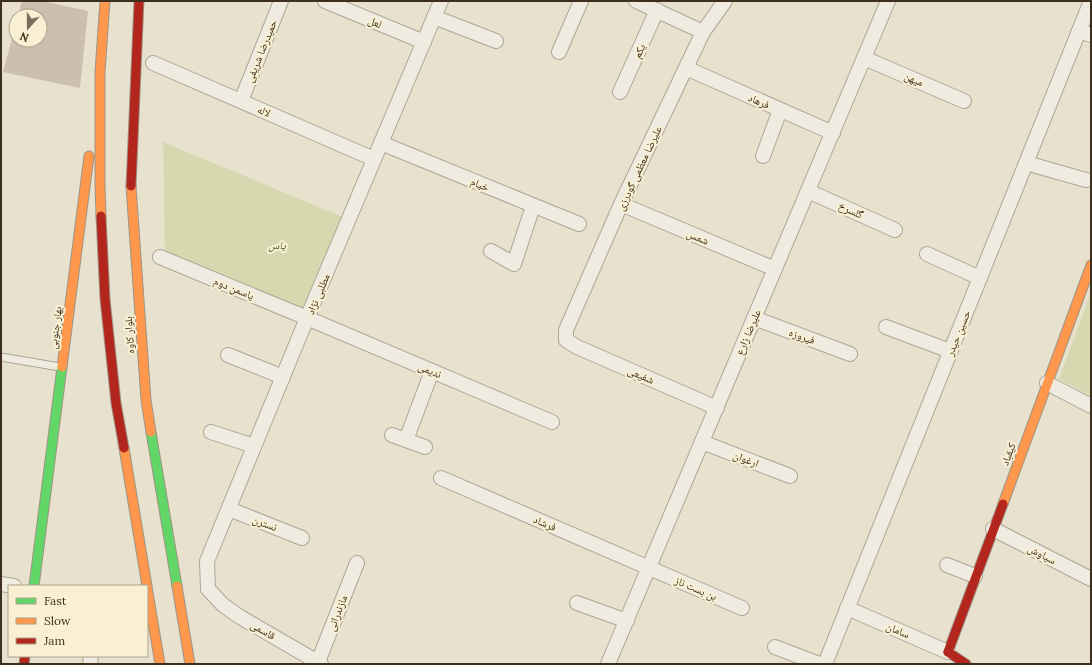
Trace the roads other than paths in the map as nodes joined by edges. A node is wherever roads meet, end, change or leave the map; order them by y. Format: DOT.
graph roads {
  1 [pos="104,1"];
  2 [pos="139,1"];
  3 [pos="281,1"];
  4 [pos="325,1"];
  5 [pos="441,1"];
  6 [pos="581,1"];
  7 [pos="636,1"];
  8 [pos="725,1"];
  9 [pos="888,1"];
  10 [pos="1091,1"];
  11 [pos="657,10"];
  12 [pos="434,17"];
  13 [pos="703,32"];
  14 [pos="1085,33"];
  15 [pos="496,41"];
  16 [pos="424,42"];
  17 [pos="559,52"];
  18 [pos="864,58"];
  19 [pos="153,63"];
  20 [pos="686,68"];
  21 [pos="100,72"];
  22 [pos="620,92"];
  23 [pos="241,101"];
  24 [pos="964,101"];
  25 [pos="780,110"];
  26 [pos="833,133"];
  27 [pos="381,143"];
  28 [pos="763,156"];
  29 [pos="374,159"];
  30 [pos="1026,163"];
  31 [pos="1086,180"];
  32 [pos="808,191"];
  33 [pos="621,204"];
  34 [pos="533,206"];
  35 [pos="579,224"];
  36 [pos="895,230"];
  37 [pos="491,251"];
  38 [pos="927,254"];
  39 [pos="160,257"];
  40 [pos="1091,265"];
  41 [pos="775,269"];
  42 [pos="980,278"];
  43 [pos="307,318"];
  44 [pos="754,318"];
  45 [pos="886,327"];
  46 [pos="566,340"];
  47 [pos="950,351"];
  48 [pos="850,354"];
  49 [pos="228,355"];
  50 [pos="1,357"];
  51 [pos="62,367"];
  52 [pos="432,371"];
  53 [pos="283,377"];
  54 [pos="1047,383"];
  55 [pos="1091,406"];
  56 [pos="717,408"];
  57 [pos="552,422"];
  58 [pos="211,432"];
  59 [pos="392,434"];
  60 [pos="406,440"];
  61 [pos="702,442"];
  62 [pos="254,446"];
  63 [pos="425,447"];
  64 [pos="790,476"];
  65 [pos="441,478"];
  66 [pos="229,509"];
  67 [pos="993,529"];
  68 [pos="302,538"];
  69 [pos="357,563"];
  70 [pos="947,565"];
  71 [pos="649,568"];
  72 [pos="975,576"];
  73 [pos="1091,579"];
  74 [pos="34,585"];
  75 [pos="147,585"];
  76 [pos="208,589"];
  77 [pos="148,593"];
  78 [pos="577,603"];
  79 [pos="742,608"];
  80 [pos="847,608"];
  81 [pos="627,621"];
  82 [pos="774,647"];
  83 [pos="950,658"];
  84 [pos="320,663"];
  85 [pos="160,664"];
  86 [pos="190,664"];
  87 [pos="608,664"];
  88 [pos="819,664"];
  89 [pos="825,664"];
  90 [pos="966,664"];
  1 -- 21 [label="main road, بلوار کاوه"];
  2 -- 86 [label="main road, بلوار کاوه"];
  3 -- 23 [label="street, حمیدرضا شریفی"];
  4 -- 16 [label="street, لعل"];
  5 -- 12 [label="street, مطلبی نژاد"];
  6 -- 17 [label="street"];
  7 -- 11 [label="street"];
  8 -- 13 [label="street, علیرضا معظمی گودرزی"];
  9 -- 18 [label="street, علیرضا زارع"];
  10 -- 14 [label="street, حسین حیدر"];
  11 -- 13 [label="street"];
  11 -- 22 [label="street, یکم"];
  12 -- 15 [label="street"];
  12 -- 16 [label="street, مطلبی نژاد"];
  13 -- 20 [label="street, علیرضا معظمی گودرزی"];
  14 -- 30 [label="street, حسین حیدر"];
  16 -- 27 [label="street, مطلبی نژاد"];
  18 -- 24 [label="street, میهن"];
  18 -- 26 [label="street, علیرضا زارع"];
  19 -- 23 [label="street, لاله"];
  20 -- 25 [label="street, فرهاد"];
  20 -- 33 [label="street, علیرضا معظمی گودرزی"];
  21 -- 51 [label="main road, بهار جنوبی"];
  21 -- 75 [label="main road, بلوار کاوه"];
  23 -- 29 [label="street, لاله"];
  25 -- 26 [label="street, فرهاد"];
  25 -- 28 [label="street"];
  26 -- 32 [label="street, علیرضا زارع"];
  27 -- 29 [label="street, مطلبی نژاد"];
  27 -- 34 [label="street, خیام"];
  29 -- 43 [label="street, مطلبی نژاد"];
  30 -- 31 [label="street"];
  30 -- 42 [label="street, حسین حیدر"];
  32 -- 36 [label="street, گلسرخ"];
  32 -- 41 [label="street, علیرضا زارع"];
  33 -- 41 [label="street, شمس"];
  33 -- 46 [label="street, علیرضا معظمی گودرزی"];
  34 -- 35 [label="street, خیام"];
  34 -- 37 [label="street"];
  38 -- 42 [label="street"];
  39 -- 43 [label="street, یاسمن دوم"];
  40 -- 54 [label="main road, کیقباد"];
  41 -- 44 [label="street, علیرضا زارع"];
  42 -- 47 [label="street, حسین حیدر"];
  43 -- 52 [label="street, ندیمی"];
  43 -- 53 [label="street, مطلبی نژاد"];
  44 -- 48 [label="street, فیروزه"];
  44 -- 56 [label="street, علیرضا زارع"];
  45 -- 47 [label="street"];
  46 -- 56 [label="street, شفیعی"];
  47 -- 80 [label="street, حسین حیدر"];
  49 -- 53 [label="street"];
  50 -- 51 [label="lane"];
  51 -- 74 [label="main road, بهار جنوبی"];
  52 -- 57 [label="street, ندیمی"];
  52 -- 60 [label="street"];
  53 -- 62 [label="street, مطلبی نژاد"];
  54 -- 55 [label="street"];
  54 -- 67 [label="main road, کیقباد"];
  56 -- 61 [label="street, علیرضا زارع"];
  58 -- 62 [label="street"];
  59 -- 60 [label="street"];
  60 -- 63 [label="street"];
  61 -- 64 [label="street, ارغوان"];
  61 -- 71 [label="street, علیرضا زارع"];
  62 -- 66 [label="street, مطلبی نژاد"];
  65 -- 71 [label="street, فرشاد"];
  66 -- 68 [label="street, نسترن"];
  66 -- 76 [label="street, مطلبی نژاد"];
  67 -- 72 [label="main road, کیقباد"];
  67 -- 73 [label="street, سیاوش"];
  69 -- 84 [label="street, مازندرانی"];
  70 -- 72 [label="street"];
  71 -- 79 [label="street, بن بست ناز"];
  71 -- 81 [label="street, علیرضا زارع"];
  72 -- 83 [label="main road, کیقباد"];
  76 -- 84 [label="street, قاسمی"];
  77 -- 85 [label="main road, بلوار کاوه"];
  78 -- 81 [label="street"];
  80 -- 83 [label="street, سامان"];
  80 -- 89 [label="street, حسین حیدر"];
  81 -- 87 [label="street, علیرضا زارع"];
  82 -- 88 [label="street"];
  83 -- 90 [label="main road"];
}
